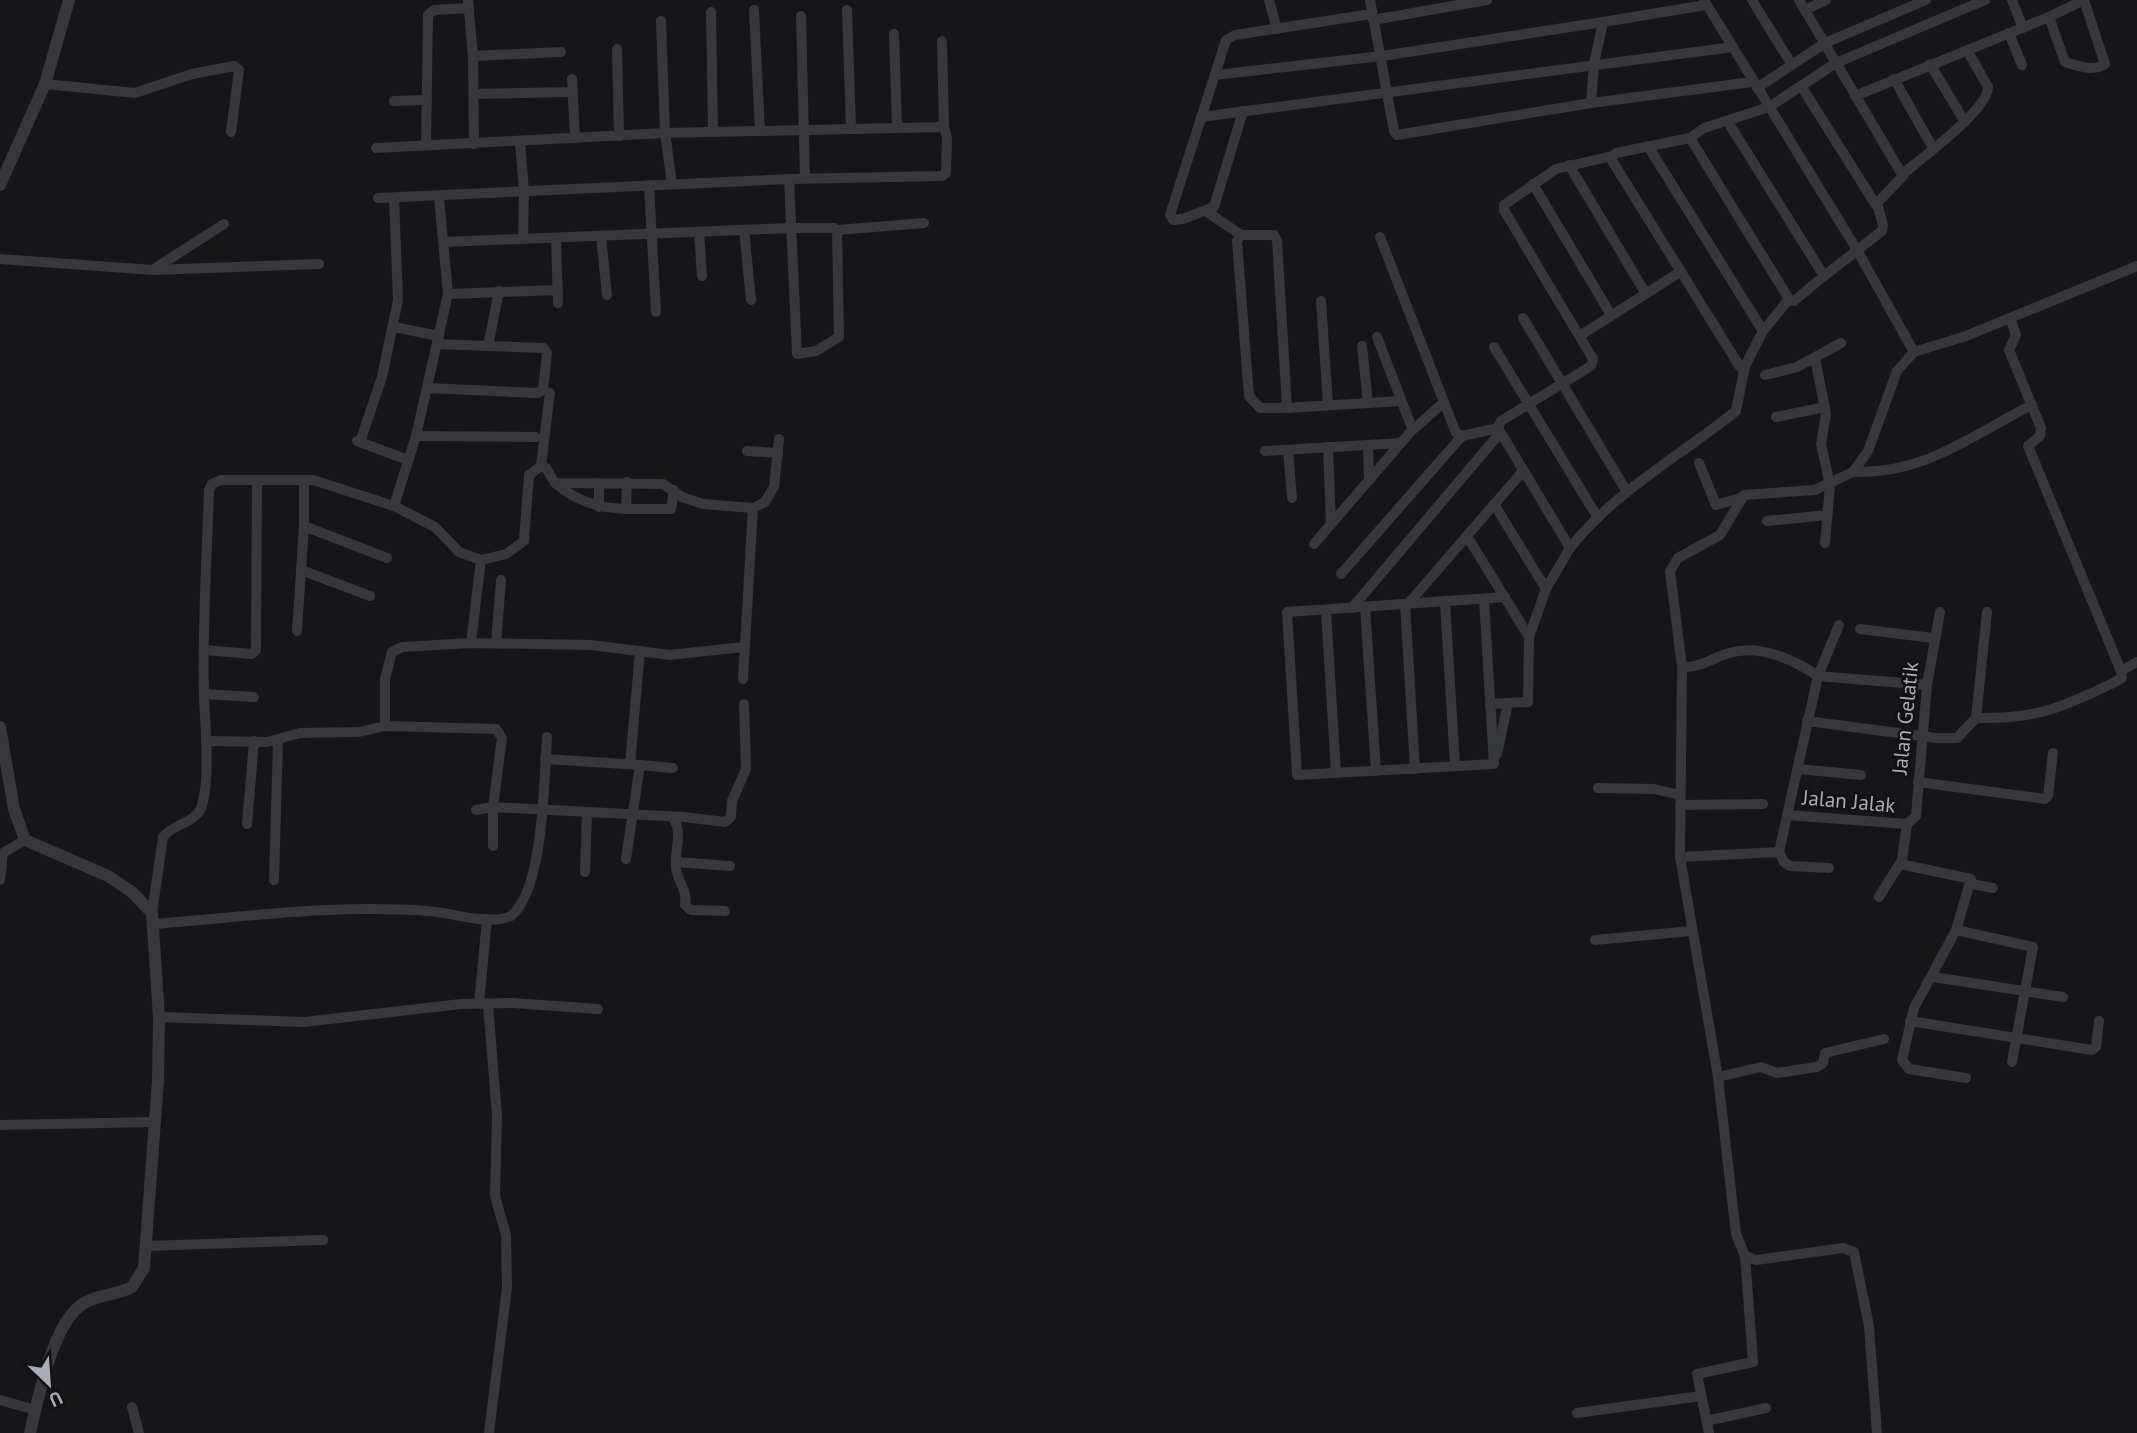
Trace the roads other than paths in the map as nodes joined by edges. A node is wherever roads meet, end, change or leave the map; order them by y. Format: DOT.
graph roads {
  1 [pos="69,0"];
  2 [pos="1269,0"];
  3 [pos="1370,0"];
  4 [pos="1487,0"];
  5 [pos="1752,0"];
  6 [pos="1799,0"];
  7 [pos="1825,0"];
  8 [pos="1926,0"];
  9 [pos="1985,0"];
  10 [pos="2012,0"];
  11 [pos="2084,0"];
  12 [pos="1475,1"];
  13 [pos="1705,3"];
  14 [pos="468,4"];
  15 [pos="754,10"];
  16 [pos="847,10"];
  17 [pos="1805,10"];
  18 [pos="711,12"];
  19 [pos="801,16"];
  20 [pos="1372,17"];
  21 [pos="2049,18"];
  22 [pos="661,21"];
  23 [pos="1604,22"];
  24 [pos="2023,28"];
  25 [pos="1277,29"];
  26 [pos="2009,33"];
  27 [pos="894,34"];
  28 [pos="942,41"];
  29 [pos="1826,44"];
  30 [pos="1733,47"];
  31 [pos="617,50"];
  32 [pos="1967,50"];
  33 [pos="561,52"];
  34 [pos="1382,56"];
  35 [pos="473,57"];
  36 [pos="1835,61"];
  37 [pos="1594,64"];
  38 [pos="1930,64"];
  39 [pos="1792,65"];
  40 [pos="2022,65"];
  41 [pos="1215,75"];
  42 [pos="572,79"];
  43 [pos="1894,79"];
  44 [pos="45,84"];
  45 [pos="1801,86"];
  46 [pos="1756,87"];
  47 [pos="573,92"];
  48 [pos="1388,93"];
  49 [pos="474,94"];
  50 [pos="1856,96"];
  51 [pos="427,100"];
  52 [pos="394,101"];
  53 [pos="1591,103"];
  54 [pos="1768,106"];
  55 [pos="1243,111"];
  56 [pos="1201,117"];
  57 [pos="1728,122"];
  58 [pos="1965,122"];
  59 [pos="897,127"];
  60 [pos="944,127"];
  61 [pos="851,128"];
  62 [pos="806,130"];
  63 [pos="713,131"];
  64 [pos="760,131"];
  65 [pos="231,132"];
  66 [pos="665,133"];
  67 [pos="619,136"];
  68 [pos="575,138"];
  69 [pos="1690,138"];
  70 [pos="520,142"];
  71 [pos="474,144"];
  72 [pos="426,145"];
  73 [pos="1648,146"];
  74 [pos="376,148"];
  75 [pos="1933,148"];
  76 [pos="1612,156"];
  77 [pos="1569,165"];
  78 [pos="1903,174"];
  79 [pos="789,179"];
  80 [pos="805,179"];
  81 [pos="672,184"];
  82 [pos="1532,184"];
  83 [pos="0,185"];
  84 [pos="649,185"];
  85 [pos="524,191"];
  86 [pos="378,198"];
  87 [pos="394,198"];
  88 [pos="439,198"];
  89 [pos="1876,205"];
  90 [pos="1207,212"];
  91 [pos="924,223"];
  92 [pos="224,224"];
  93 [pos="790,228"];
  94 [pos="744,230"];
  95 [pos="837,230"];
  96 [pos="699,232"];
  97 [pos="649,233"];
  98 [pos="1241,235"];
  99 [pos="601,236"];
  100 [pos="1380,236"];
  101 [pos="523,239"];
  102 [pos="556,239"];
  103 [pos="445,242"];
  104 [pos="1857,250"];
  105 [pos="0,259"];
  106 [pos="319,264"];
  107 [pos="2137,266"];
  108 [pos="153,270"];
  109 [pos="1681,272"];
  110 [pos="702,276"];
  111 [pos="1824,276"];
  112 [pos="558,290"];
  113 [pos="499,291"];
  114 [pos="448,294"];
  115 [pos="1646,294"];
  116 [pos="607,295"];
  117 [pos="1788,299"];
  118 [pos="751,300"];
  119 [pos="1321,301"];
  120 [pos="558,303"];
  121 [pos="656,312"];
  122 [pos="1611,316"];
  123 [pos="1523,318"];
  124 [pos="2010,318"];
  125 [pos="394,327"];
  126 [pos="1763,331"];
  127 [pos="1581,335"];
  128 [pos="1377,337"];
  129 [pos="438,340"];
  130 [pos="1840,343"];
  131 [pos="488,346"];
  132 [pos="1362,346"];
  133 [pos="1494,347"];
  134 [pos="1914,352"];
  135 [pos="1815,358"];
  136 [pos="1745,366"];
  137 [pos="1765,375"];
  138 [pos="1562,384"];
  139 [pos="427,388"];
  140 [pos="550,393"];
  141 [pos="1401,401"];
  142 [pos="1444,402"];
  143 [pos="1368,403"];
  144 [pos="1528,404"];
  145 [pos="1328,405"];
  146 [pos="2032,405"];
  147 [pos="1825,407"];
  148 [pos="1287,408"];
  149 [pos="1776,417"];
  150 [pos="1413,429"];
  151 [pos="1495,431"];
  152 [pos="1468,435"];
  153 [pos="416,436"];
  154 [pos="536,437"];
  155 [pos="779,439"];
  156 [pos="1401,443"];
  157 [pos="1368,445"];
  158 [pos="1328,447"];
  159 [pos="1288,450"];
  160 [pos="747,451"];
  161 [pos="1265,451"];
  162 [pos="778,453"];
  163 [pos="408,460"];
  164 [pos="1699,463"];
  165 [pos="541,466"];
  166 [pos="1523,471"];
  167 [pos="1853,472"];
  168 [pos="257,480"];
  169 [pos="304,480"];
  170 [pos="1369,480"];
  171 [pos="627,482"];
  172 [pos="555,483"];
  173 [pos="599,483"];
  174 [pos="1830,485"];
  175 [pos="674,490"];
  176 [pos="1628,492"];
  177 [pos="1292,498"];
  178 [pos="1740,498"];
  179 [pos="1494,504"];
  180 [pos="394,506"];
  181 [pos="599,507"];
  182 [pos="626,508"];
  183 [pos="752,508"];
  184 [pos="1827,515"];
  185 [pos="1598,518"];
  186 [pos="1767,521"];
  187 [pos="1331,524"];
  188 [pos="304,526"];
  189 [pos="1467,536"];
  190 [pos="1825,543"];
  191 [pos="1314,544"];
  192 [pos="1570,548"];
  193 [pos="387,558"];
  194 [pos="481,559"];
  195 [pos="301,570"];
  196 [pos="1341,574"];
  197 [pos="501,580"];
  198 [pos="1546,589"];
  199 [pos="370,596"];
  200 [pos="1504,597"];
  201 [pos="1484,599"];
  202 [pos="1445,601"];
  203 [pos="1406,604"];
  204 [pos="1365,607"];
  205 [pos="1352,608"];
  206 [pos="1326,610"];
  207 [pos="1940,612"];
  208 [pos="1987,612"];
  209 [pos="1839,625"];
  210 [pos="1860,629"];
  211 [pos="297,631"];
  212 [pos="1529,637"];
  213 [pos="1933,638"];
  214 [pos="471,643"];
  215 [pos="496,643"];
  216 [pos="743,647"];
  217 [pos="204,650"];
  218 [pos="640,651"];
  219 [pos="2137,662"];
  220 [pos="1682,667"];
  221 [pos="2121,671"];
  222 [pos="1818,676"];
  223 [pos="743,679"];
  224 [pos="1927,685"];
  225 [pos="204,694"];
  226 [pos="254,697"];
  227 [pos="1508,703"];
  228 [pos="744,704"];
  229 [pos="1490,704"];
  230 [pos="1976,718"];
  231 [pos="1807,720"];
  232 [pos="385,726"];
  233 [pos="0,727"];
  234 [pos="1923,735"];
  235 [pos="547,737"];
  236 [pos="206,741"];
  237 [pos="254,741"];
  238 [pos="278,741"];
  239 [pos="2,746"];
  240 [pos="2053,753"];
  241 [pos="545,759"];
  242 [pos="635,764"];
  243 [pos="1494,764"];
  244 [pos="1455,766"];
  245 [pos="673,768"];
  246 [pos="1415,769"];
  247 [pos="1798,769"];
  248 [pos="1376,771"];
  249 [pos="1336,773"];
  250 [pos="1861,775"];
  251 [pos="1918,782"];
  252 [pos="1598,788"];
  253 [pos="1680,800"];
  254 [pos="1763,804"];
  255 [pos="493,807"];
  256 [pos="540,809"];
  257 [pos="476,810"];
  258 [pos="587,812"];
  259 [pos="632,815"];
  260 [pos="1787,815"];
  261 [pos="672,817"];
  262 [pos="247,824"];
  263 [pos="1907,824"];
  264 [pos="25,841"];
  265 [pos="493,846"];
  266 [pos="1779,852"];
  267 [pos="1680,857"];
  268 [pos="626,859"];
  269 [pos="1902,860"];
  270 [pos="677,862"];
  271 [pos="730,866"];
  272 [pos="1829,868"];
  273 [pos="584,872"];
  274 [pos="0,880"];
  275 [pos="274,880"];
  276 [pos="1972,884"];
  277 [pos="1993,888"];
  278 [pos="1879,897"];
  279 [pos="725,911"];
  280 [pos="153,919"];
  281 [pos="487,919"];
  282 [pos="1956,930"];
  283 [pos="1691,931"];
  284 [pos="1595,940"];
  285 [pos="1933,977"];
  286 [pos="2023,990"];
  287 [pos="2063,997"];
  288 [pos="483,1004"];
  289 [pos="598,1009"];
  290 [pos="159,1017"];
  291 [pos="1910,1021"];
  292 [pos="2099,1021"];
  293 [pos="2016,1038"];
  294 [pos="1884,1039"];
  295 [pos="2012,1062"];
  296 [pos="1718,1077"];
  297 [pos="1966,1078"];
  298 [pos="155,1122"];
  299 [pos="0,1125"];
  300 [pos="323,1240"];
  301 [pos="147,1246"];
  302 [pos="1745,1256"];
  303 [pos="1701,1396"];
  304 [pos="0,1399"];
  305 [pos="132,1407"];
  306 [pos="1766,1408"];
  307 [pos="36,1409"];
  308 [pos="1577,1413"];
  309 [pos="1706,1421"];
  310 [pos="30,1433"];
  311 [pos="139,1433"];
  312 [pos="489,1433"];
  313 [pos="1709,1433"];
  314 [pos="1877,1433"];
  1 -- 44 [label="street"];
  2 -- 25 [label="street"];
  3 -- 20 [label="street"];
  4 -- 12 [label="street"];
  5 -- 39 [label="street"];
  6 -- 17 [label="street"];
  7 -- 17 [label="street"];
  8 -- 29 [label="street"];
  9 -- 36 [label="street"];
  10 -- 24 [label="street"];
  11 -- 21 [label="street"];
  11 -- 21 [label="street"];
  12 -- 20 [label="street"];
  13 -- 23 [label="street"];
  13 -- 30 [label="street"];
  14 -- 35 [label="street"];
  14 -- 51 [label="street"];
  15 -- 64 [label="street"];
  16 -- 61 [label="street"];
  17 -- 29 [label="street"];
  18 -- 63 [label="street"];
  19 -- 62 [label="street"];
  20 -- 25 [label="street"];
  20 -- 34 [label="street"];
  21 -- 24 [label="street"];
  22 -- 66 [label="street"];
  23 -- 34 [label="street"];
  23 -- 37 [label="street"];
  24 -- 26 [label="street"];
  25 -- 41 [label="street"];
  26 -- 32 [label="street"];
  26 -- 40 [label="street"];
  27 -- 59 [label="street"];
  28 -- 60 [label="street"];
  29 -- 36 [label="street"];
  29 -- 39 [label="street"];
  30 -- 37 [label="street"];
  30 -- 46 [label="street"];
  31 -- 67 [label="street"];
  32 -- 38 [label="street"];
  32 -- 58 [label="street"];
  33 -- 35 [label="street"];
  34 -- 41 [label="street"];
  34 -- 48 [label="street"];
  35 -- 49 [label="street"];
  36 -- 45 [label="street"];
  36 -- 50 [label="street"];
  37 -- 48 [label="street"];
  37 -- 53 [label="street"];
  38 -- 43 [label="street"];
  38 -- 58 [label="street"];
  39 -- 46 [label="street"];
  41 -- 56 [label="street"];
  42 -- 47 [label="street"];
  43 -- 50 [label="street"];
  43 -- 75 [label="street"];
  44 -- 65 [label="street"];
  44 -- 83 [label="street"];
  45 -- 54 [label="street"];
  45 -- 89 [label="street"];
  46 -- 53 [label="street"];
  46 -- 54 [label="street"];
  47 -- 49 [label="street"];
  47 -- 68 [label="street"];
  48 -- 53 [label="street"];
  48 -- 55 [label="street"];
  49 -- 71 [label="street"];
  50 -- 78 [label="street"];
  51 -- 52 [label="street"];
  51 -- 72 [label="street"];
  54 -- 57 [label="street"];
  54 -- 104 [label="street"];
  55 -- 56 [label="street"];
  55 -- 90 [label="street"];
  56 -- 90 [label="street"];
  57 -- 69 [label="street"];
  57 -- 111 [label="street"];
  58 -- 75 [label="street"];
  59 -- 60 [label="street"];
  59 -- 61 [label="street"];
  60 -- 80 [label="street"];
  61 -- 62 [label="street"];
  62 -- 64 [label="street"];
  62 -- 80 [label="street"];
  63 -- 64 [label="street"];
  63 -- 66 [label="street"];
  66 -- 67 [label="street"];
  66 -- 81 [label="street"];
  67 -- 68 [label="street"];
  68 -- 70 [label="street"];
  69 -- 73 [label="street"];
  69 -- 117 [label="street"];
  70 -- 71 [label="street"];
  70 -- 85 [label="street"];
  71 -- 72 [label="street"];
  72 -- 74 [label="street"];
  73 -- 76 [label="street"];
  73 -- 126 [label="street"];
  75 -- 78 [label="street"];
  76 -- 77 [label="street"];
  76 -- 109 [label="street"];
  77 -- 82 [label="street"];
  77 -- 115 [label="street"];
  78 -- 89 [label="street"];
  79 -- 80 [label="street"];
  79 -- 81 [label="street"];
  79 -- 93 [label="street"];
  81 -- 84 [label="street"];
  82 -- 122 [label="street"];
  82 -- 127 [label="street"];
  84 -- 85 [label="street"];
  84 -- 97 [label="street"];
  85 -- 88 [label="street"];
  85 -- 101 [label="street"];
  86 -- 87 [label="street"];
  87 -- 88 [label="street"];
  87 -- 125 [label="street"];
  88 -- 103 [label="street"];
  89 -- 104 [label="street"];
  90 -- 98 [label="street"];
  91 -- 95 [label="street"];
  92 -- 108 [label="street"];
  93 -- 94 [label="street"];
  93 -- 95 [label="street"];
  93 -- 95 [label="street"];
  94 -- 96 [label="street"];
  94 -- 118 [label="street"];
  96 -- 97 [label="street"];
  96 -- 110 [label="street"];
  97 -- 99 [label="street"];
  97 -- 121 [label="street"];
  98 -- 148 [label="street"];
  98 -- 148 [label="street"];
  99 -- 102 [label="street"];
  99 -- 116 [label="street"];
  100 -- 142 [label="street"];
  101 -- 102 [label="street"];
  101 -- 103 [label="street"];
  102 -- 112 [label="street"];
  103 -- 114 [label="street"];
  104 -- 111 [label="street"];
  104 -- 134 [label="street"];
  105 -- 108 [label="street"];
  106 -- 108 [label="street"];
  107 -- 124 [label="street"];
  109 -- 115 [label="street"];
  109 -- 136 [label="street"];
  111 -- 117 [label="street"];
  112 -- 113 [label="street"];
  112 -- 120 [label="street"];
  113 -- 114 [label="street"];
  113 -- 131 [label="street"];
  114 -- 129 [label="street"];
  115 -- 122 [label="street"];
  117 -- 126 [label="street"];
  119 -- 145 [label="street"];
  122 -- 127 [label="street"];
  123 -- 138 [label="street"];
  124 -- 134 [label="street"];
  124 -- 146 [label="street"];
  125 -- 129 [label="street"];
  125 -- 163 [label="street"];
  126 -- 136 [label="street"];
  127 -- 138 [label="street"];
  128 -- 141 [label="street"];
  129 -- 131 [label="street"];
  129 -- 139 [label="street"];
  130 -- 135 [label="street"];
  131 -- 139 [label="street"];
  132 -- 143 [label="street"];
  133 -- 144 [label="street"];
  134 -- 167 [label="street"];
  135 -- 137 [label="street"];
  135 -- 147 [label="street"];
  136 -- 176 [label="street"];
  138 -- 144 [label="street"];
  138 -- 176 [label="street"];
  139 -- 153 [label="street"];
  140 -- 165 [label="street"];
  141 -- 143 [label="street"];
  141 -- 150 [label="street"];
  142 -- 150 [label="street"];
  142 -- 152 [label="street"];
  143 -- 145 [label="street"];
  144 -- 151 [label="street"];
  144 -- 185 [label="street"];
  145 -- 148 [label="street"];
  146 -- 167 [label="street"];
  146 -- 221 [label="street"];
  147 -- 149 [label="street"];
  147 -- 174 [label="street"];
  150 -- 156 [label="street"];
  151 -- 152 [label="street"];
  151 -- 166 [label="street"];
  151 -- 205 [label="street"];
  152 -- 196 [label="street"];
  153 -- 154 [label="street"];
  153 -- 163 [label="street"];
  155 -- 162 [label="street"];
  156 -- 157 [label="street"];
  156 -- 170 [label="street"];
  157 -- 158 [label="street"];
  157 -- 170 [label="street"];
  158 -- 159 [label="street"];
  158 -- 187 [label="street"];
  159 -- 161 [label="street"];
  159 -- 177 [label="street"];
  160 -- 162 [label="street"];
  162 -- 183 [label="street"];
  163 -- 180 [label="street"];
  164 -- 178 [label="street"];
  165 -- 172 [label="street"];
  165 -- 194 [label="street"];
  166 -- 179 [label="street"];
  166 -- 192 [label="street"];
  167 -- 174 [label="street"];
  168 -- 169 [label="street"];
  168 -- 217 [label="street"];
  168 -- 217 [label="street"];
  169 -- 180 [label="street"];
  169 -- 188 [label="street"];
  170 -- 187 [label="street"];
  171 -- 173 [label="street"];
  171 -- 175 [label="street"];
  171 -- 182 [label="street"];
  172 -- 173 [label="street"];
  172 -- 181 [label="street"];
  173 -- 181 [label="street"];
  174 -- 178 [label="street"];
  174 -- 184 [label="street"];
  175 -- 182 [label="street"];
  175 -- 183 [label="street"];
  176 -- 185 [label="street"];
  178 -- 220 [label="street"];
  179 -- 189 [label="street"];
  179 -- 198 [label="street"];
  180 -- 194 [label="street"];
  181 -- 182 [label="street"];
  183 -- 216 [label="street"];
  184 -- 186 [label="street"];
  184 -- 190 [label="street"];
  185 -- 192 [label="street"];
  187 -- 191 [label="street"];
  188 -- 193 [label="street"];
  188 -- 195 [label="street"];
  189 -- 200 [label="street"];
  189 -- 203 [label="street"];
  192 -- 198 [label="street"];
  194 -- 214 [label="street"];
  195 -- 199 [label="street"];
  195 -- 211 [label="street"];
  197 -- 215 [label="street"];
  198 -- 212 [label="street"];
  200 -- 201 [label="street"];
  200 -- 212 [label="street"];
  201 -- 202 [label="street"];
  201 -- 229 [label="street"];
  202 -- 203 [label="street"];
  202 -- 244 [label="street"];
  203 -- 204 [label="street"];
  203 -- 246 [label="street"];
  204 -- 205 [label="street"];
  204 -- 248 [label="street"];
  205 -- 206 [label="street"];
  206 -- 249 [label="street"];
  206 -- 249 [label="street"];
  207 -- 213 [label="street, Jalan Gelatik"];
  208 -- 230 [label="street"];
  209 -- 222 [label="street"];
  210 -- 213 [label="street"];
  212 -- 227 [label="street"];
  213 -- 224 [label="street, Jalan Gelatik"];
  214 -- 215 [label="street"];
  214 -- 232 [label="street"];
  215 -- 218 [label="street"];
  216 -- 218 [label="street"];
  216 -- 223 [label="street"];
  217 -- 225 [label="street"];
  218 -- 242 [label="street"];
  219 -- 221 [label="street"];
  220 -- 222 [label="street"];
  220 -- 253 [label="street"];
  221 -- 230 [label="street"];
  222 -- 224 [label="street"];
  222 -- 231 [label="street"];
  224 -- 234 [label="street, Jalan Gelatik"];
  225 -- 226 [label="street"];
  225 -- 236 [label="street"];
  227 -- 229 [label="street"];
  227 -- 243 [label="street"];
  228 -- 261 [label="street"];
  229 -- 243 [label="street"];
  230 -- 234 [label="street"];
  231 -- 234 [label="street"];
  231 -- 247 [label="street"];
  232 -- 238 [label="street"];
  232 -- 255 [label="street"];
  233 -- 239 [label="street"];
  234 -- 251 [label="street, Jalan Gelatik"];
  235 -- 241 [label="street"];
  236 -- 237 [label="street"];
  236 -- 280 [label="street"];
  237 -- 238 [label="street"];
  237 -- 262 [label="street"];
  238 -- 275 [label="street"];
  239 -- 264 [label="street"];
  240 -- 251 [label="street"];
  241 -- 242 [label="street"];
  241 -- 256 [label="street"];
  242 -- 245 [label="street"];
  242 -- 259 [label="street"];
  243 -- 244 [label="street"];
  244 -- 246 [label="street"];
  246 -- 248 [label="street"];
  247 -- 250 [label="street"];
  247 -- 260 [label="street"];
  248 -- 249 [label="street"];
  251 -- 263 [label="street, Jalan Gelatik"];
  252 -- 253 [label="street"];
  253 -- 254 [label="street"];
  253 -- 267 [label="street"];
  255 -- 256 [label="street"];
  255 -- 257 [label="street"];
  255 -- 265 [label="street"];
  256 -- 258 [label="street"];
  256 -- 281 [label="street"];
  258 -- 259 [label="street"];
  258 -- 273 [label="street"];
  259 -- 261 [label="street"];
  259 -- 268 [label="street"];
  260 -- 263 [label="street, Jalan Jalak"];
  260 -- 266 [label="street"];
  261 -- 270 [label="street"];
  263 -- 269 [label="street, Jalan Gelatik"];
  264 -- 274 [label="street"];
  264 -- 280 [label="street"];
  266 -- 267 [label="street"];
  266 -- 272 [label="street"];
  267 -- 283 [label="street"];
  269 -- 276 [label="street"];
  269 -- 278 [label="street"];
  270 -- 271 [label="street"];
  270 -- 279 [label="street"];
  276 -- 277 [label="street"];
  276 -- 282 [label="street"];
  280 -- 281 [label="street"];
  280 -- 290 [label="street"];
  281 -- 288 [label="street"];
  282 -- 285 [label="street"];
  282 -- 286 [label="street"];
  283 -- 284 [label="street"];
  283 -- 296 [label="street"];
  285 -- 286 [label="street"];
  285 -- 291 [label="street"];
  286 -- 287 [label="street"];
  286 -- 293 [label="street"];
  288 -- 289 [label="street"];
  288 -- 290 [label="street"];
  288 -- 312 [label="street"];
  290 -- 298 [label="street"];
  291 -- 293 [label="street"];
  291 -- 297 [label="street"];
  292 -- 293 [label="street"];
  293 -- 295 [label="street"];
  294 -- 296 [label="street"];
  296 -- 302 [label="street"];
  298 -- 299 [label="street"];
  298 -- 301 [label="street"];
  300 -- 301 [label="street"];
  301 -- 307 [label="street"];
  302 -- 303 [label="street"];
  302 -- 314 [label="street"];
  303 -- 308 [label="street"];
  303 -- 309 [label="street"];
  304 -- 307 [label="street"];
  305 -- 311 [label="street"];
  306 -- 309 [label="street"];
  307 -- 310 [label="street"];
  309 -- 313 [label="street"];
}
